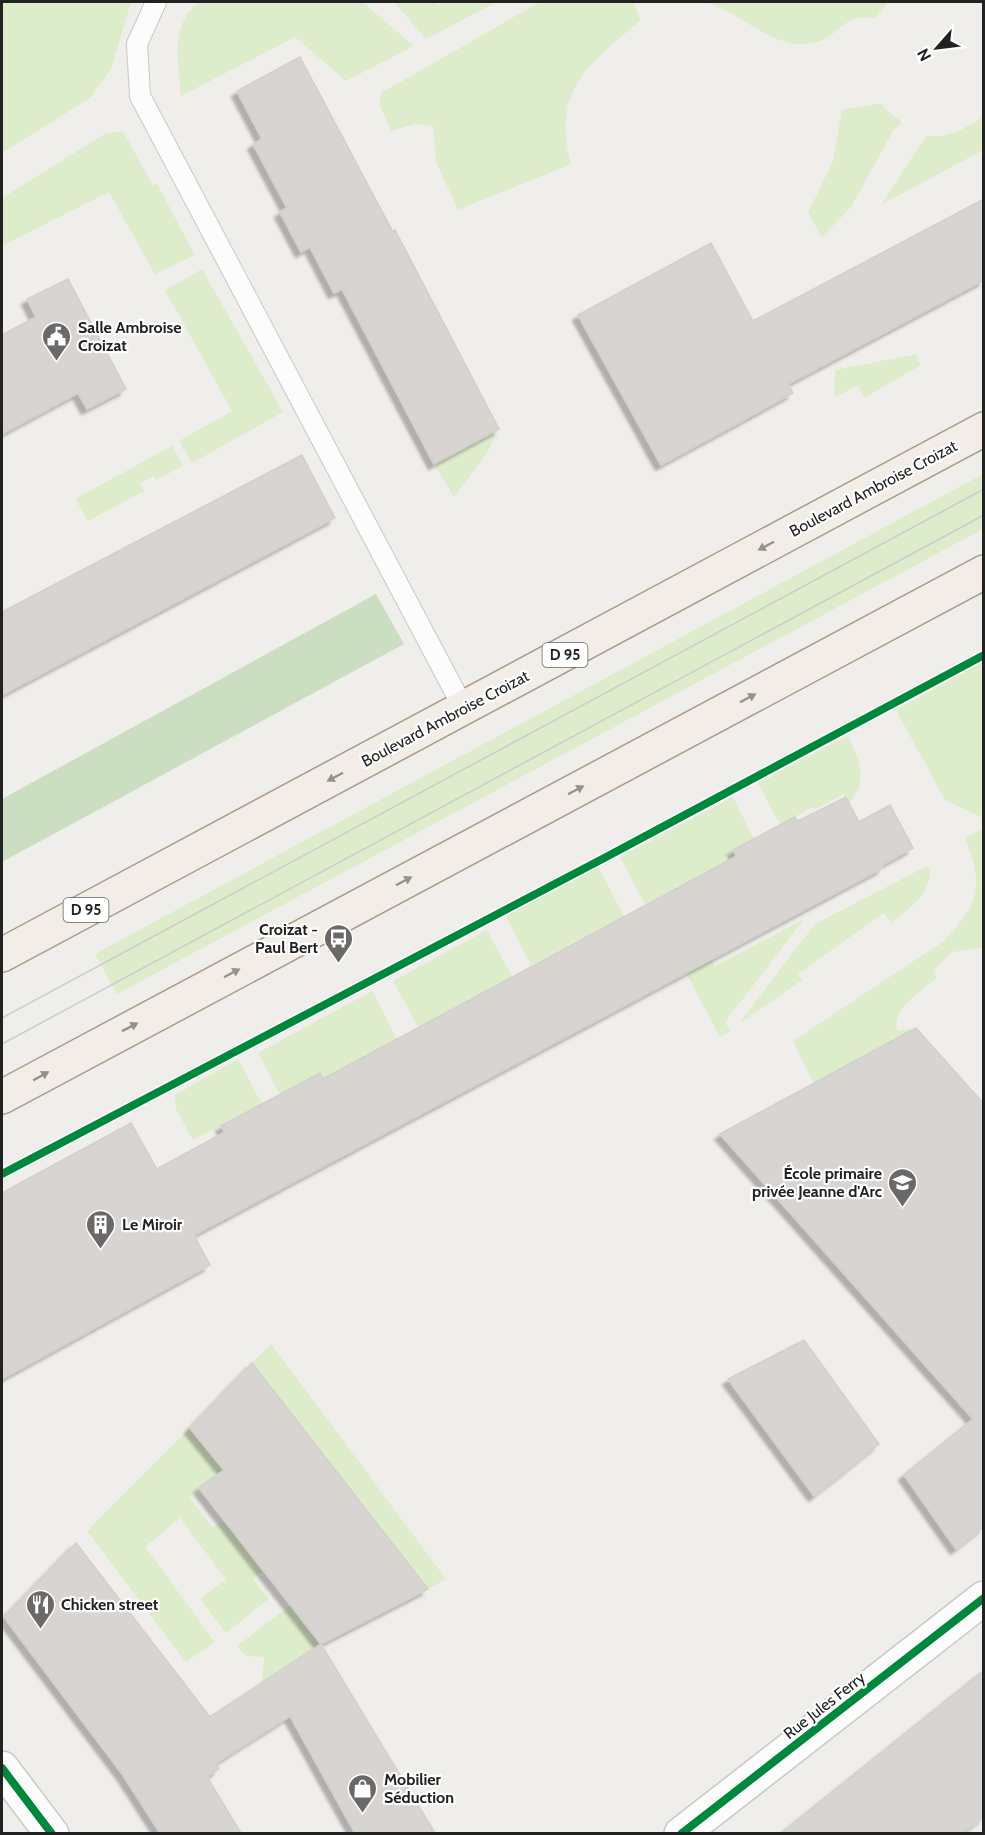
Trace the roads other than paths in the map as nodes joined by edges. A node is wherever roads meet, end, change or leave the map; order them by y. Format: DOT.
graph roads {
  1 [pos="156,2"];
  2 [pos="984,429"];
  3 [pos="984,572"];
  4 [pos="464,709"];
  5 [pos="2,955"];
  6 [pos="2,1097"];
  7 [pos="984,1598"];
  8 [pos="2,1768"];
  9 [pos="52,1833"];
  10 [pos="681,1833"];
  1 -- 4 [label="lane"];
  2 -- 4 [label="main road, Boulevard Ambroise Croizat / D 95, one-way"];
  6 -- 3 [label="main road, one-way"];
  4 -- 5 [label="main road, Boulevard Ambroise Croizat / D 95, one-way"];
  7 -- 10 [label="street, Rue Jules Ferry"];
  8 -- 9 [label="street"];
}
